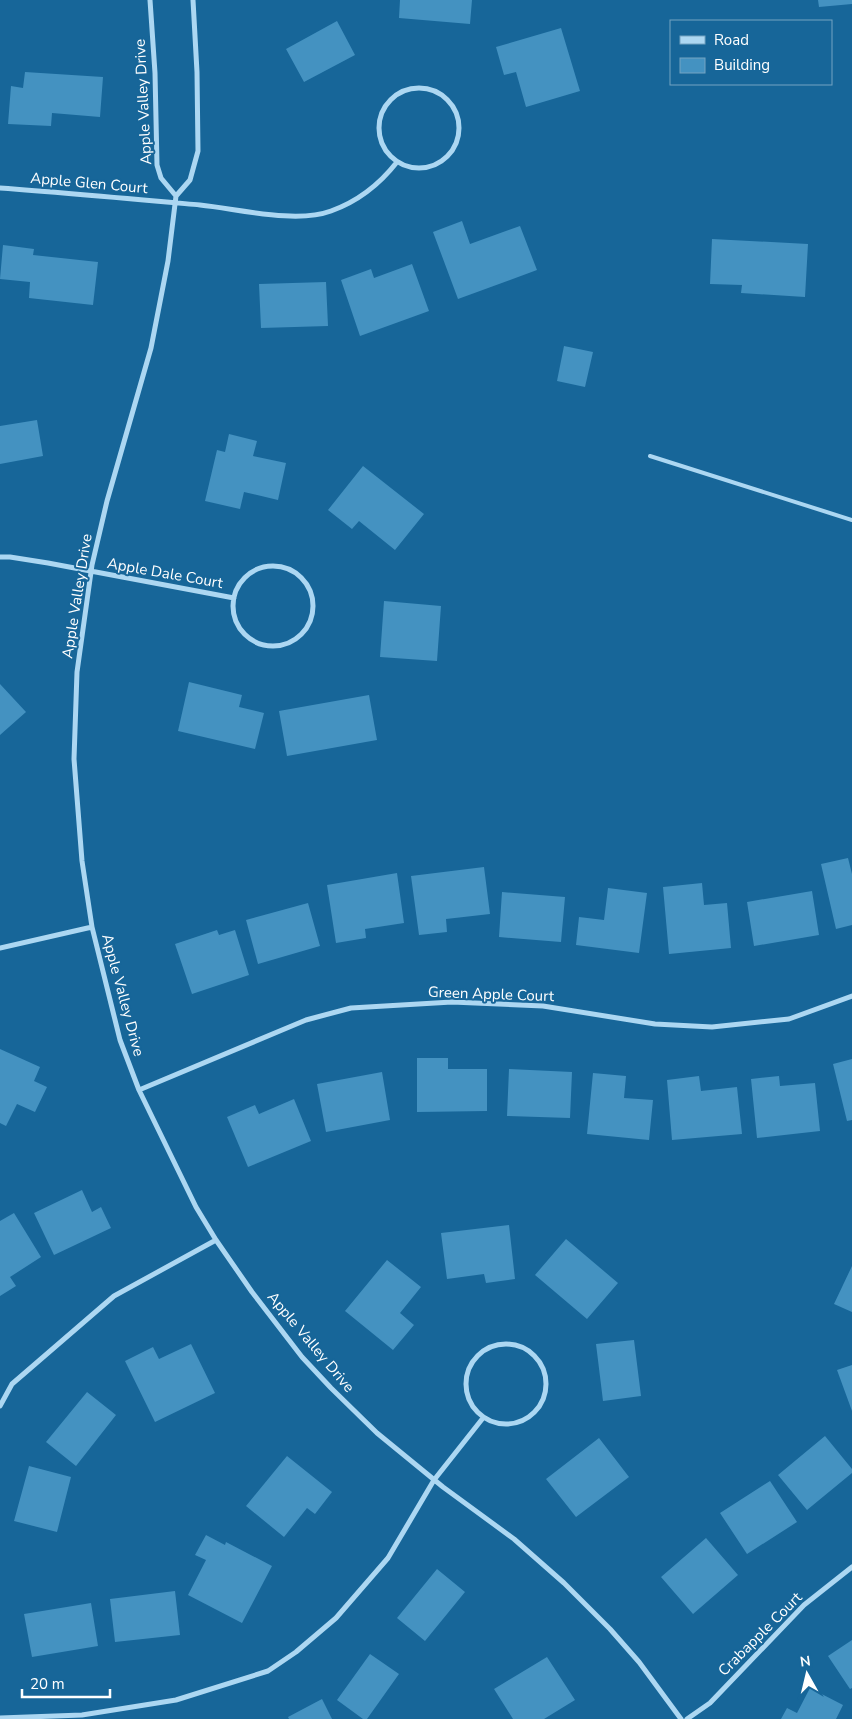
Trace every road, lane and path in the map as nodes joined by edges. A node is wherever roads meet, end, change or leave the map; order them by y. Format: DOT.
graph roads {
  1 [pos="150,0"];
  2 [pos="192,0"];
  3 [pos="397,162"];
  4 [pos="0,188"];
  5 [pos="176,196"];
  6 [pos="175,203"];
  7 [pos="650,456"];
  8 [pos="852,520"];
  9 [pos="0,557"];
  10 [pos="91,572"];
  11 [pos="234,598"];
  12 [pos="92,927"];
  13 [pos="0,948"];
  14 [pos="852,996"];
  15 [pos="139,1090"];
  16 [pos="216,1240"];
  17 [pos="0,1406"];
  18 [pos="483,1418"];
  19 [pos="434,1480"];
  20 [pos="852,1567"];
  21 [pos="0,1718"];
  22 [pos="681,1719"];
  23 [pos="687,1719"];
  1 -- 5 [label="street, Apple Valley Drive"];
  2 -- 5 [label="street, Apple Valley Drive"];
  3 -- 3 [label="street"];
  3 -- 6 [label="street, Apple Glen Court"];
  4 -- 6 [label="street, Apple Glen Court"];
  5 -- 6 [label="street, Apple Valley Drive"];
  6 -- 10 [label="street, Apple Valley Drive"];
  7 -- 8 [label="lane"];
  9 -- 10 [label="street, Apple Dale Court"];
  10 -- 11 [label="street, Apple Dale Court"];
  10 -- 12 [label="street, Apple Valley Drive"];
  11 -- 11 [label="street, Apple Dale Court"];
  12 -- 13 [label="street"];
  12 -- 15 [label="street, Apple Valley Drive"];
  14 -- 15 [label="street, Green Apple Court"];
  15 -- 16 [label="street, Apple Valley Drive"];
  16 -- 17 [label="street"];
  16 -- 19 [label="street, Apple Valley Drive"];
  18 -- 18 [label="street"];
  18 -- 19 [label="street"];
  19 -- 21 [label="street"];
  19 -- 22 [label="street, Apple Valley Drive"];
  20 -- 23 [label="street, Crabapple Court"];
}
